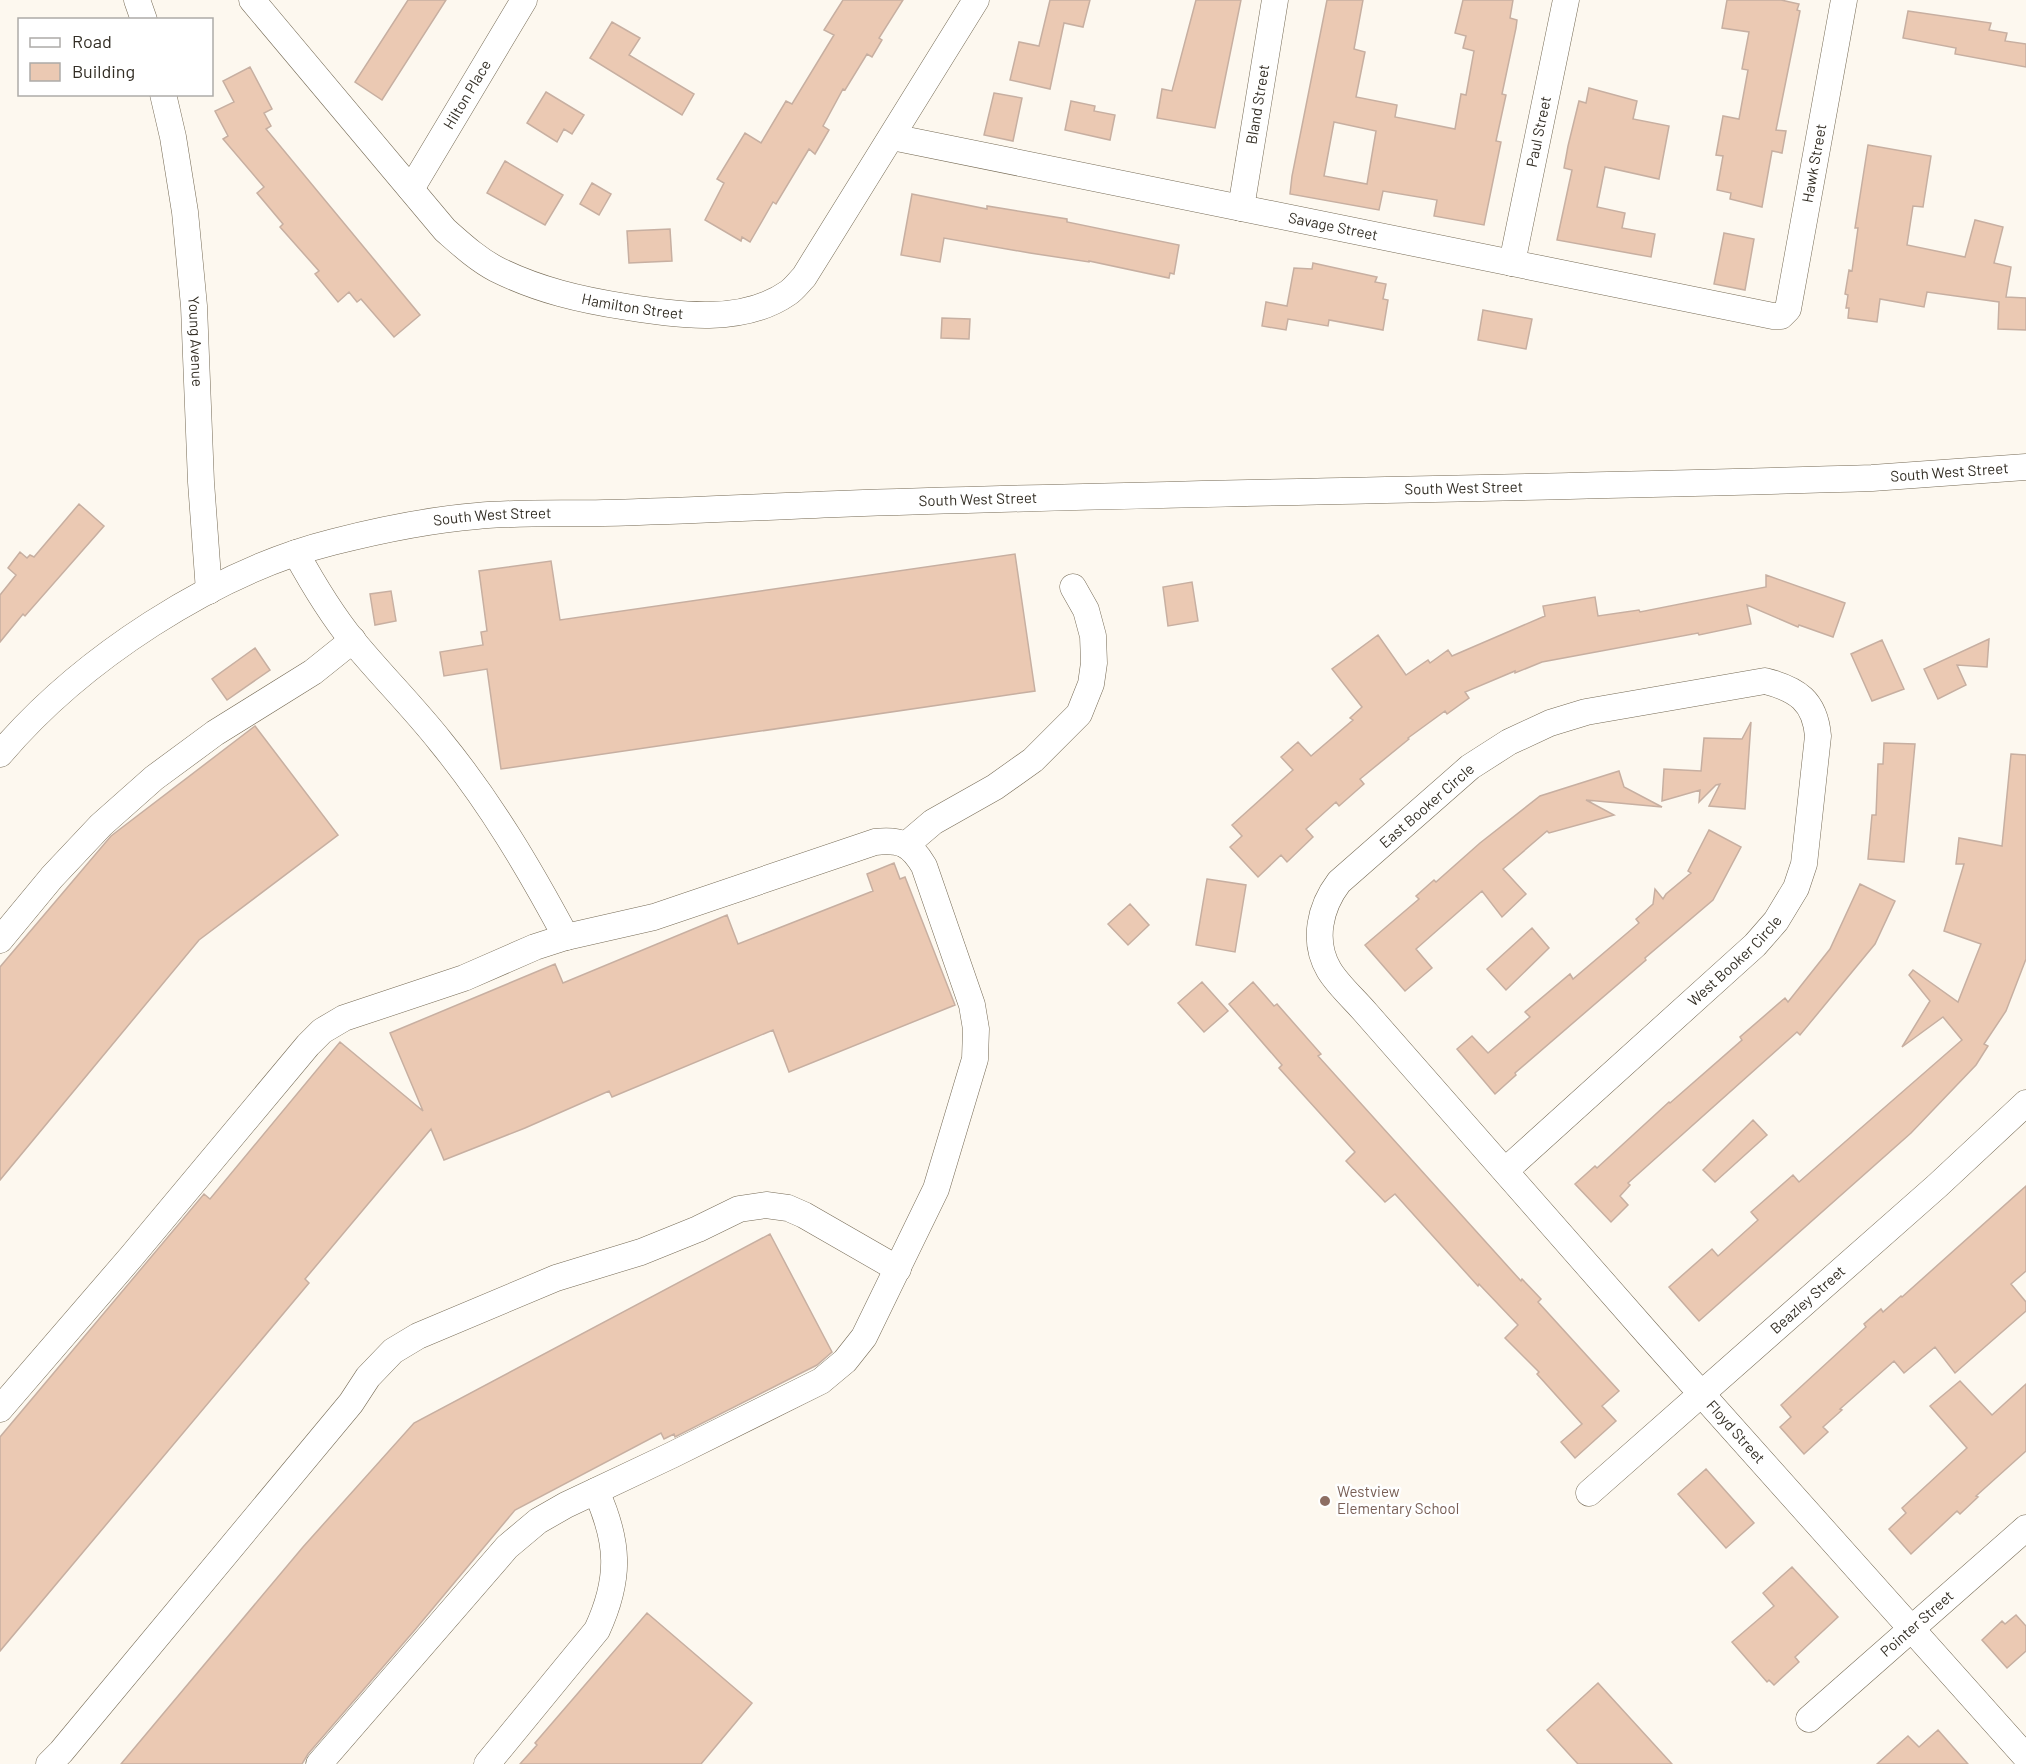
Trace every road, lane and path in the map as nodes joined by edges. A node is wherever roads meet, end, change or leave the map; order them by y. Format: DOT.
graph roads {
  1 [pos="137,0"];
  2 [pos="252,0"];
  3 [pos="524,0"];
  4 [pos="976,0"];
  5 [pos="1275,0"];
  6 [pos="1566,0"];
  7 [pos="1844,0"];
  8 [pos="143,18"];
  9 [pos="163,96"];
  10 [pos="892,137"];
  11 [pos="411,189"];
  12 [pos="1240,208"];
  13 [pos="1512,263"];
  14 [pos="1773,316"];
  15 [pos="2026,467"];
  16 [pos="296,553"];
  17 [pos="1073,587"];
  18 [pos="209,591"];
  19 [pos="353,640"];
  20 [pos="1786,687"];
  21 [pos="0,754"];
  22 [pos="906,845"];
  23 [pos="566,937"];
  24 [pos="0,940"];
  25 [pos="2026,1103"];
  26 [pos="1447,1104"];
  27 [pos="1506,1170"];
  28 [pos="898,1269"];
  29 [pos="1701,1393"];
  30 [pos="0,1408"];
  31 [pos="596,1491"];
  32 [pos="1589,1493"];
  33 [pos="2026,1528"];
  34 [pos="1911,1628"];
  35 [pos="1809,1719"];
  36 [pos="2026,1757"];
  37 [pos="48,1764"];
  38 [pos="319,1764"];
  39 [pos="487,1764"];
  1 -- 8 [label="street"];
  2 -- 11 [label="street, Hamilton Street"];
  3 -- 11 [label="street, Hilton Place"];
  4 -- 10 [label="street, Hamilton Street"];
  5 -- 12 [label="street, Bland Street"];
  6 -- 13 [label="street, Paul Street"];
  7 -- 14 [label="street, Hawk Street"];
  9 -- 18 [label="street, Young Avenue"];
  10 -- 11 [label="street, Hamilton Street"];
  10 -- 12 [label="street, Savage Street"];
  12 -- 13 [label="street, Savage Street"];
  13 -- 14 [label="street, Savage Street"];
  15 -- 16 [label="street, South West Street"];
  16 -- 18 [label="street, South West Street"];
  16 -- 19 [label="street"];
  17 -- 22 [label="street"];
  18 -- 21 [label="street, South West Street"];
  19 -- 23 [label="street"];
  19 -- 24 [label="street"];
  20 -- 26 [label="street, East Booker Circle"];
  20 -- 27 [label="street, West Booker Circle"];
  22 -- 23 [label="street"];
  22 -- 28 [label="street"];
  23 -- 30 [label="street"];
  25 -- 29 [label="street, Beazley Street"];
  26 -- 27 [label="street, Floyd Street"];
  27 -- 29 [label="street, Floyd Street"];
  28 -- 31 [label="street"];
  28 -- 37 [label="street"];
  29 -- 32 [label="street, Beazley Street"];
  29 -- 34 [label="street, Floyd Street"];
  31 -- 38 [label="street"];
  31 -- 39 [label="street"];
  33 -- 34 [label="street, Pointer Street"];
  34 -- 35 [label="street, Pointer Street"];
  34 -- 36 [label="street, Floyd Street"];
}
